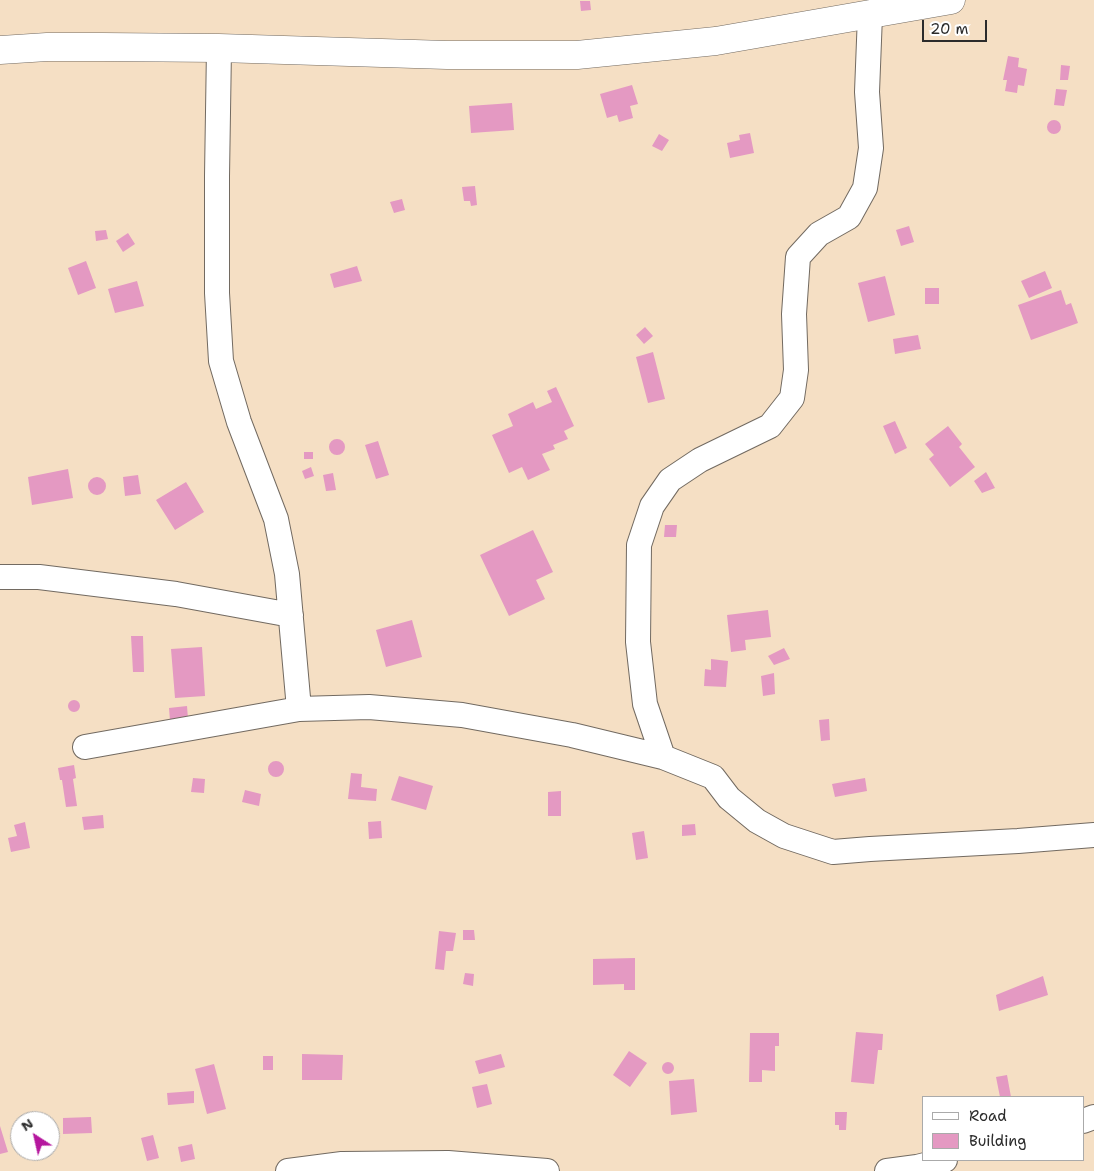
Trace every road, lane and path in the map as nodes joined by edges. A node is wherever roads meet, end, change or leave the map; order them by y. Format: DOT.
graph roads {
  1 [pos="951,0"];
  2 [pos="870,15"];
  3 [pos="219,48"];
  4 [pos="0,50"];
  5 [pos="0,577"];
  6 [pos="292,615"];
  7 [pos="299,710"];
  8 [pos="85,747"];
  9 [pos="663,757"];
  10 [pos="1094,835"];
  11 [pos="940,1161"];
  12 [pos="288,1171"];
  13 [pos="547,1171"];
  14 [pos="886,1171"];
  1 -- 2 [label="street"];
  2 -- 3 [label="street"];
  2 -- 9 [label="street"];
  3 -- 4 [label="street"];
  3 -- 6 [label="street"];
  5 -- 6 [label="street"];
  6 -- 7 [label="street"];
  7 -- 8 [label="street"];
  7 -- 9 [label="street"];
  9 -- 10 [label="street"];
  11 -- 14 [label="street"];
  12 -- 13 [label="street"];
}
